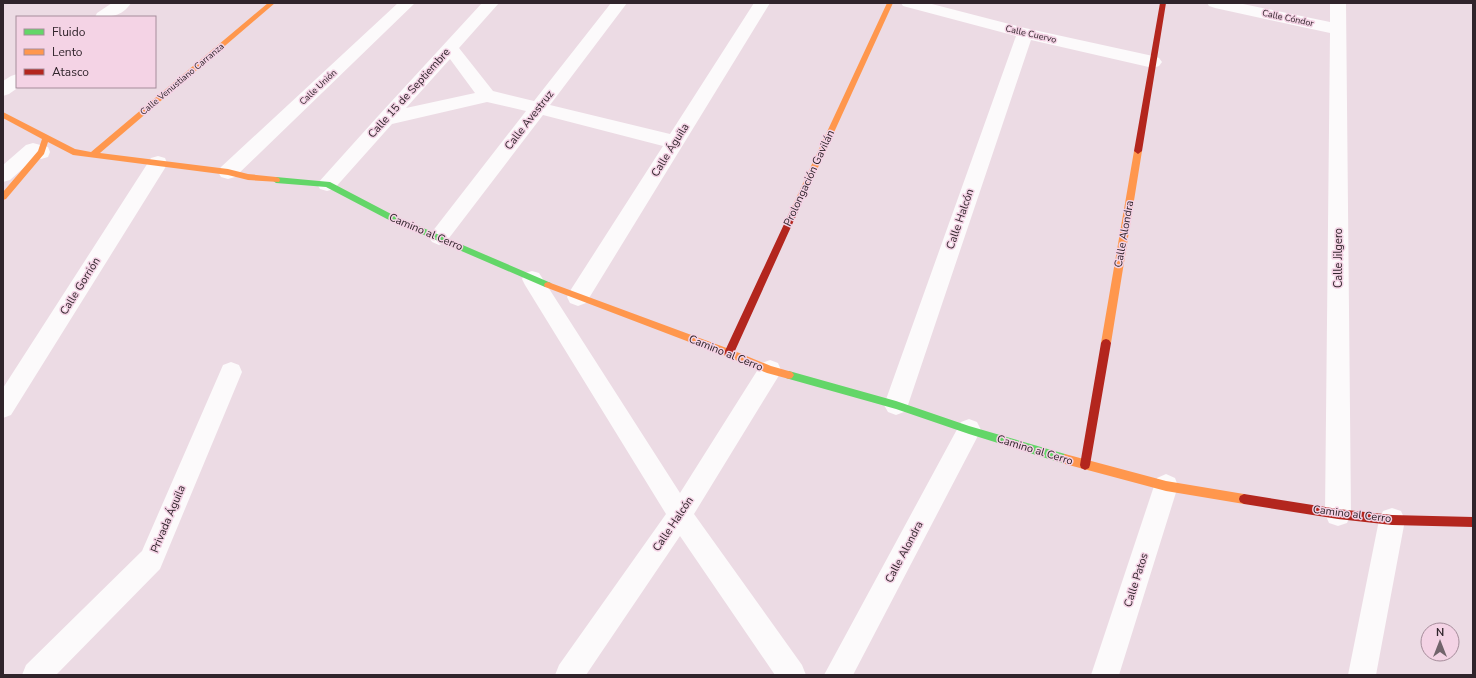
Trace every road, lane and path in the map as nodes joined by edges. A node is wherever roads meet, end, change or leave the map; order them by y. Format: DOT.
graph roads {
  1 [pos="123,3"];
  2 [pos="272,3"];
  3 [pos="407,3"];
  4 [pos="491,3"];
  5 [pos="619,3"];
  6 [pos="762,3"];
  7 [pos="890,3"];
  8 [pos="909,3"];
  9 [pos="1164,3"];
  10 [pos="1215,3"];
  11 [pos="1338,3"];
  12 [pos="105,16"];
  13 [pos="1338,29"];
  14 [pos="1025,33"];
  15 [pos="450,48"];
  16 [pos="1153,62"];
  17 [pos="16,81"];
  18 [pos="3,90"];
  19 [pos="487,96"];
  20 [pos="539,108"];
  21 [pos="3,115"];
  22 [pos="385,119"];
  23 [pos="675,142"];
  24 [pos="43,145"];
  25 [pos="92,155"];
  26 [pos="158,163"];
  27 [pos="228,172"];
  28 [pos="3,175"];
  29 [pos="326,184"];
  30 [pos="3,197"];
  31 [pos="439,237"];
  32 [pos="532,279"];
  33 [pos="578,296"];
  34 [pos="728,353"];
  35 [pos="770,370"];
  36 [pos="231,372"];
  37 [pos="896,405"];
  38 [pos="3,408"];
  39 [pos="969,430"];
  40 [pos="1085,465"];
  41 [pos="1166,486"];
  42 [pos="1338,514"];
  43 [pos="680,515"];
  44 [pos="1392,520"];
  45 [pos="1473,522"];
  46 [pos="36,675"];
  47 [pos="569,675"];
  48 [pos="792,675"];
  49 [pos="838,675"];
  50 [pos="1105,675"];
  51 [pos="1362,675"];
  1 -- 12 [label="street"];
  2 -- 25 [label="main road, Calle Venustiano Carranza"];
  3 -- 27 [label="street, Calle Unión"];
  4 -- 15 [label="street, Calle 15 de Septiembre"];
  5 -- 20 [label="street, Calle Avestruz"];
  6 -- 23 [label="street, Calle Águila"];
  7 -- 34 [label="main road, Prolongación Gavilán"];
  8 -- 14 [label="street, Calle Cuervo"];
  9 -- 16 [label="main road, Calle Alondra"];
  10 -- 13 [label="street, Calle Cóndor"];
  11 -- 13 [label="street, Calle Jilgero"];
  13 -- 42 [label="street, Calle Jilgero"];
  14 -- 16 [label="street, Calle Cuervo"];
  14 -- 37 [label="street, Calle Halcón"];
  15 -- 19 [label="street"];
  15 -- 22 [label="street, Calle 15 de Septiembre"];
  16 -- 40 [label="main road, Calle Alondra"];
  17 -- 18 [label="street"];
  19 -- 20 [label="street"];
  19 -- 22 [label="street"];
  20 -- 23 [label="street"];
  20 -- 31 [label="street, Calle Avestruz"];
  21 -- 24 [label="main road, Camino al Cerro"];
  22 -- 29 [label="street, Calle 15 de Septiembre"];
  23 -- 33 [label="street, Calle Águila"];
  24 -- 25 [label="main road, Camino al Cerro"];
  24 -- 28 [label="street"];
  24 -- 30 [label="main road"];
  25 -- 26 [label="main road, Camino al Cerro"];
  26 -- 27 [label="main road, Camino al Cerro"];
  26 -- 38 [label="street, Calle Gorrión"];
  27 -- 29 [label="main road, Camino al Cerro"];
  29 -- 31 [label="main road, Camino al Cerro"];
  31 -- 32 [label="main road, Camino al Cerro"];
  32 -- 33 [label="main road, Camino al Cerro"];
  32 -- 43 [label="street"];
  33 -- 34 [label="main road, Camino al Cerro"];
  34 -- 35 [label="main road, Camino al Cerro"];
  35 -- 37 [label="main road, Camino al Cerro"];
  35 -- 43 [label="street, Calle Halcón"];
  36 -- 46 [label="street, Privada Águila"];
  37 -- 39 [label="main road, Camino al Cerro"];
  39 -- 40 [label="main road, Camino al Cerro"];
  39 -- 49 [label="street, Calle Alondra"];
  40 -- 41 [label="main road, Camino al Cerro"];
  41 -- 42 [label="main road, Camino al Cerro"];
  41 -- 50 [label="street, Calle Patos"];
  42 -- 44 [label="main road, Camino al Cerro"];
  43 -- 47 [label="street, Calle Halcón"];
  43 -- 48 [label="street"];
  44 -- 45 [label="main road, Camino al Cerro"];
  44 -- 51 [label="street"];
}
